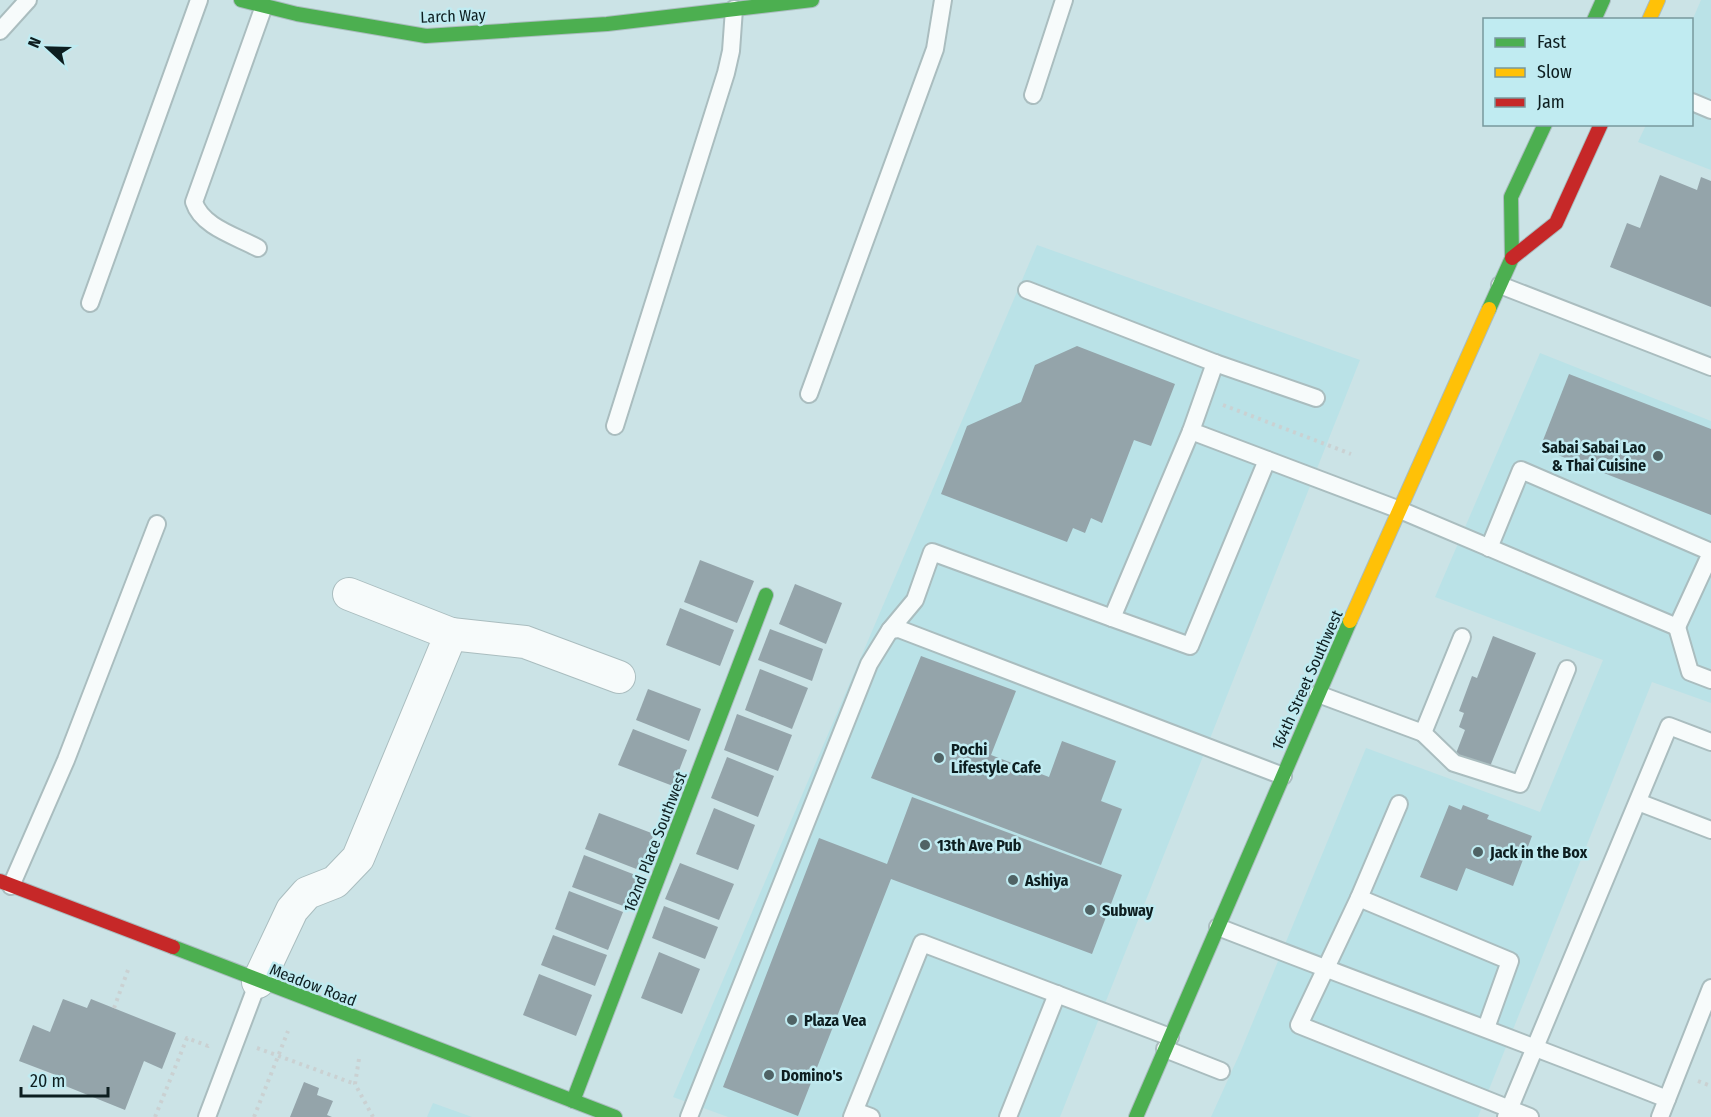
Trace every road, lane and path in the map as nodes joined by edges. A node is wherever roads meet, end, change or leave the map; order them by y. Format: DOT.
graph roads {
  1 [pos="28,0"];
  2 [pos="199,0"];
  3 [pos="241,0"];
  4 [pos="812,0"];
  5 [pos="943,0"];
  6 [pos="1064,0"];
  7 [pos="1603,0"];
  8 [pos="1658,0"];
  9 [pos="264,6"];
  10 [pos="734,9"];
  11 [pos="1595,18"];
  12 [pos="1650,18"];
  13 [pos="0,31"];
  14 [pos="1033,95"];
  15 [pos="1544,126"];
  16 [pos="1600,126"];
  17 [pos="258,248"];
  18 [pos="1512,258"];
  19 [pos="1500,285"];
  20 [pos="1027,290"];
  21 [pos="90,303"];
  22 [pos="1215,363"];
  23 [pos="1711,367"];
  24 [pos="809,394"];
  25 [pos="1316,398"];
  26 [pos="1219,404"];
  27 [pos="615,426"];
  28 [pos="1191,431"];
  29 [pos="1351,454"];
  30 [pos="1267,460"];
  31 [pos="1400,510"];
  32 [pos="157,524"];
  33 [pos="1489,548"];
  34 [pos="1711,552"];
  35 [pos="349,594"];
  36 [pos="766,595"];
  37 [pos="1112,618"];
  38 [pos="1677,627"];
  39 [pos="890,630"];
  40 [pos="451,634"];
  41 [pos="1462,637"];
  42 [pos="1567,669"];
  43 [pos="619,677"];
  44 [pos="1711,680"];
  45 [pos="1318,694"];
  46 [pos="1423,733"];
  47 [pos="1711,742"];
  48 [pos="1283,776"];
  49 [pos="1638,802"];
  50 [pos="1399,804"];
  51 [pos="1711,830"];
  52 [pos="5,883"];
  53 [pos="1359,898"];
  54 [pos="1218,927"];
  55 [pos="1326,969"];
  56 [pos="128,970"];
  57 [pos="258,982"];
  58 [pos="1711,988"];
  59 [pos="1057,994"];
  60 [pos="114,1008"];
  61 [pos="1486,1028"];
  62 [pos="288,1031"];
  63 [pos="212,1036"];
  64 [pos="1168,1043"];
  65 [pos="253,1047"];
  66 [pos="1535,1047"];
  67 [pos="278,1056"];
  68 [pos="359,1059"];
  69 [pos="1221,1071"];
  70 [pos="355,1084"];
  71 [pos="1667,1099"];
  72 [pos="570,1109"];
  73 [pos="1508,1113"];
  74 [pos="853,1114"];
  75 [pos="155,1117"];
  76 [pos="207,1117"];
  77 [pos="254,1117"];
  78 [pos="373,1117"];
  79 [pos="615,1117"];
  80 [pos="689,1117"];
  81 [pos="871,1117"];
  82 [pos="1008,1117"];
  83 [pos="1136,1117"];
  84 [pos="1530,1117"];
  85 [pos="1660,1117"];
  1 -- 13 [label="lane"];
  2 -- 21 [label="lane"];
  3 -- 9 [label="street, Larch Way"];
  4 -- 10 [label="street, Larch Way"];
  5 -- 24 [label="lane"];
  6 -- 14 [label="lane"];
  7 -- 11 [label="street"];
  8 -- 12 [label="street"];
  9 -- 10 [label="street, Larch Way"];
  9 -- 17 [label="lane"];
  10 -- 27 [label="lane"];
  15 -- 18 [label="street, 164th Street Southwest"];
  16 -- 18 [label="street, 164th Street Southwest"];
  18 -- 19 [label="street, 164th Street Southwest"];
  19 -- 23 [label="lane"];
  19 -- 31 [label="street, 164th Street Southwest"];
  20 -- 22 [label="lane"];
  22 -- 25 [label="lane"];
  22 -- 28 [label="lane"];
  26 -- 29 [label="path"];
  28 -- 30 [label="lane"];
  28 -- 37 [label="lane"];
  30 -- 31 [label="lane"];
  30 -- 37 [label="lane"];
  31 -- 33 [label="lane"];
  31 -- 45 [label="street, 164th Street Southwest"];
  32 -- 52 [label="lane"];
  33 -- 34 [label="lane"];
  33 -- 38 [label="lane"];
  34 -- 38 [label="lane"];
  35 -- 40 [label="street"];
  36 -- 72 [label="street, 162nd Place Southwest"];
  37 -- 39 [label="lane"];
  38 -- 44 [label="lane"];
  39 -- 48 [label="lane"];
  39 -- 80 [label="lane"];
  40 -- 43 [label="street"];
  40 -- 57 [label="street"];
  41 -- 46 [label="lane"];
  42 -- 46 [label="lane"];
  45 -- 46 [label="lane"];
  45 -- 48 [label="street, 164th Street Southwest"];
  47 -- 49 [label="lane"];
  48 -- 54 [label="street, 164th Street Southwest"];
  49 -- 51 [label="lane"];
  49 -- 66 [label="lane"];
  50 -- 53 [label="lane"];
  52 -- 57 [label="street, Meadow Road"];
  53 -- 55 [label="lane"];
  53 -- 61 [label="lane"];
  54 -- 55 [label="lane"];
  54 -- 64 [label="street, 164th Street Southwest"];
  55 -- 61 [label="lane"];
  55 -- 73 [label="lane"];
  56 -- 60 [label="path"];
  57 -- 72 [label="street, Meadow Road"];
  57 -- 76 [label="lane"];
  58 -- 71 [label="lane"];
  59 -- 64 [label="lane"];
  59 -- 74 [label="lane"];
  59 -- 82 [label="lane"];
  61 -- 66 [label="lane"];
  62 -- 67 [label="path"];
  63 -- 75 [label="path"];
  64 -- 69 [label="lane"];
  64 -- 83 [label="street, 164th Street Southwest"];
  65 -- 67 [label="path"];
  66 -- 71 [label="lane"];
  66 -- 73 [label="lane"];
  67 -- 70 [label="path"];
  67 -- 77 [label="path"];
  68 -- 70 [label="path"];
  70 -- 78 [label="path"];
  71 -- 85 [label="lane"];
  72 -- 79 [label="street, Meadow Road"];
  73 -- 84 [label="lane"];
  74 -- 81 [label="lane"];
}
